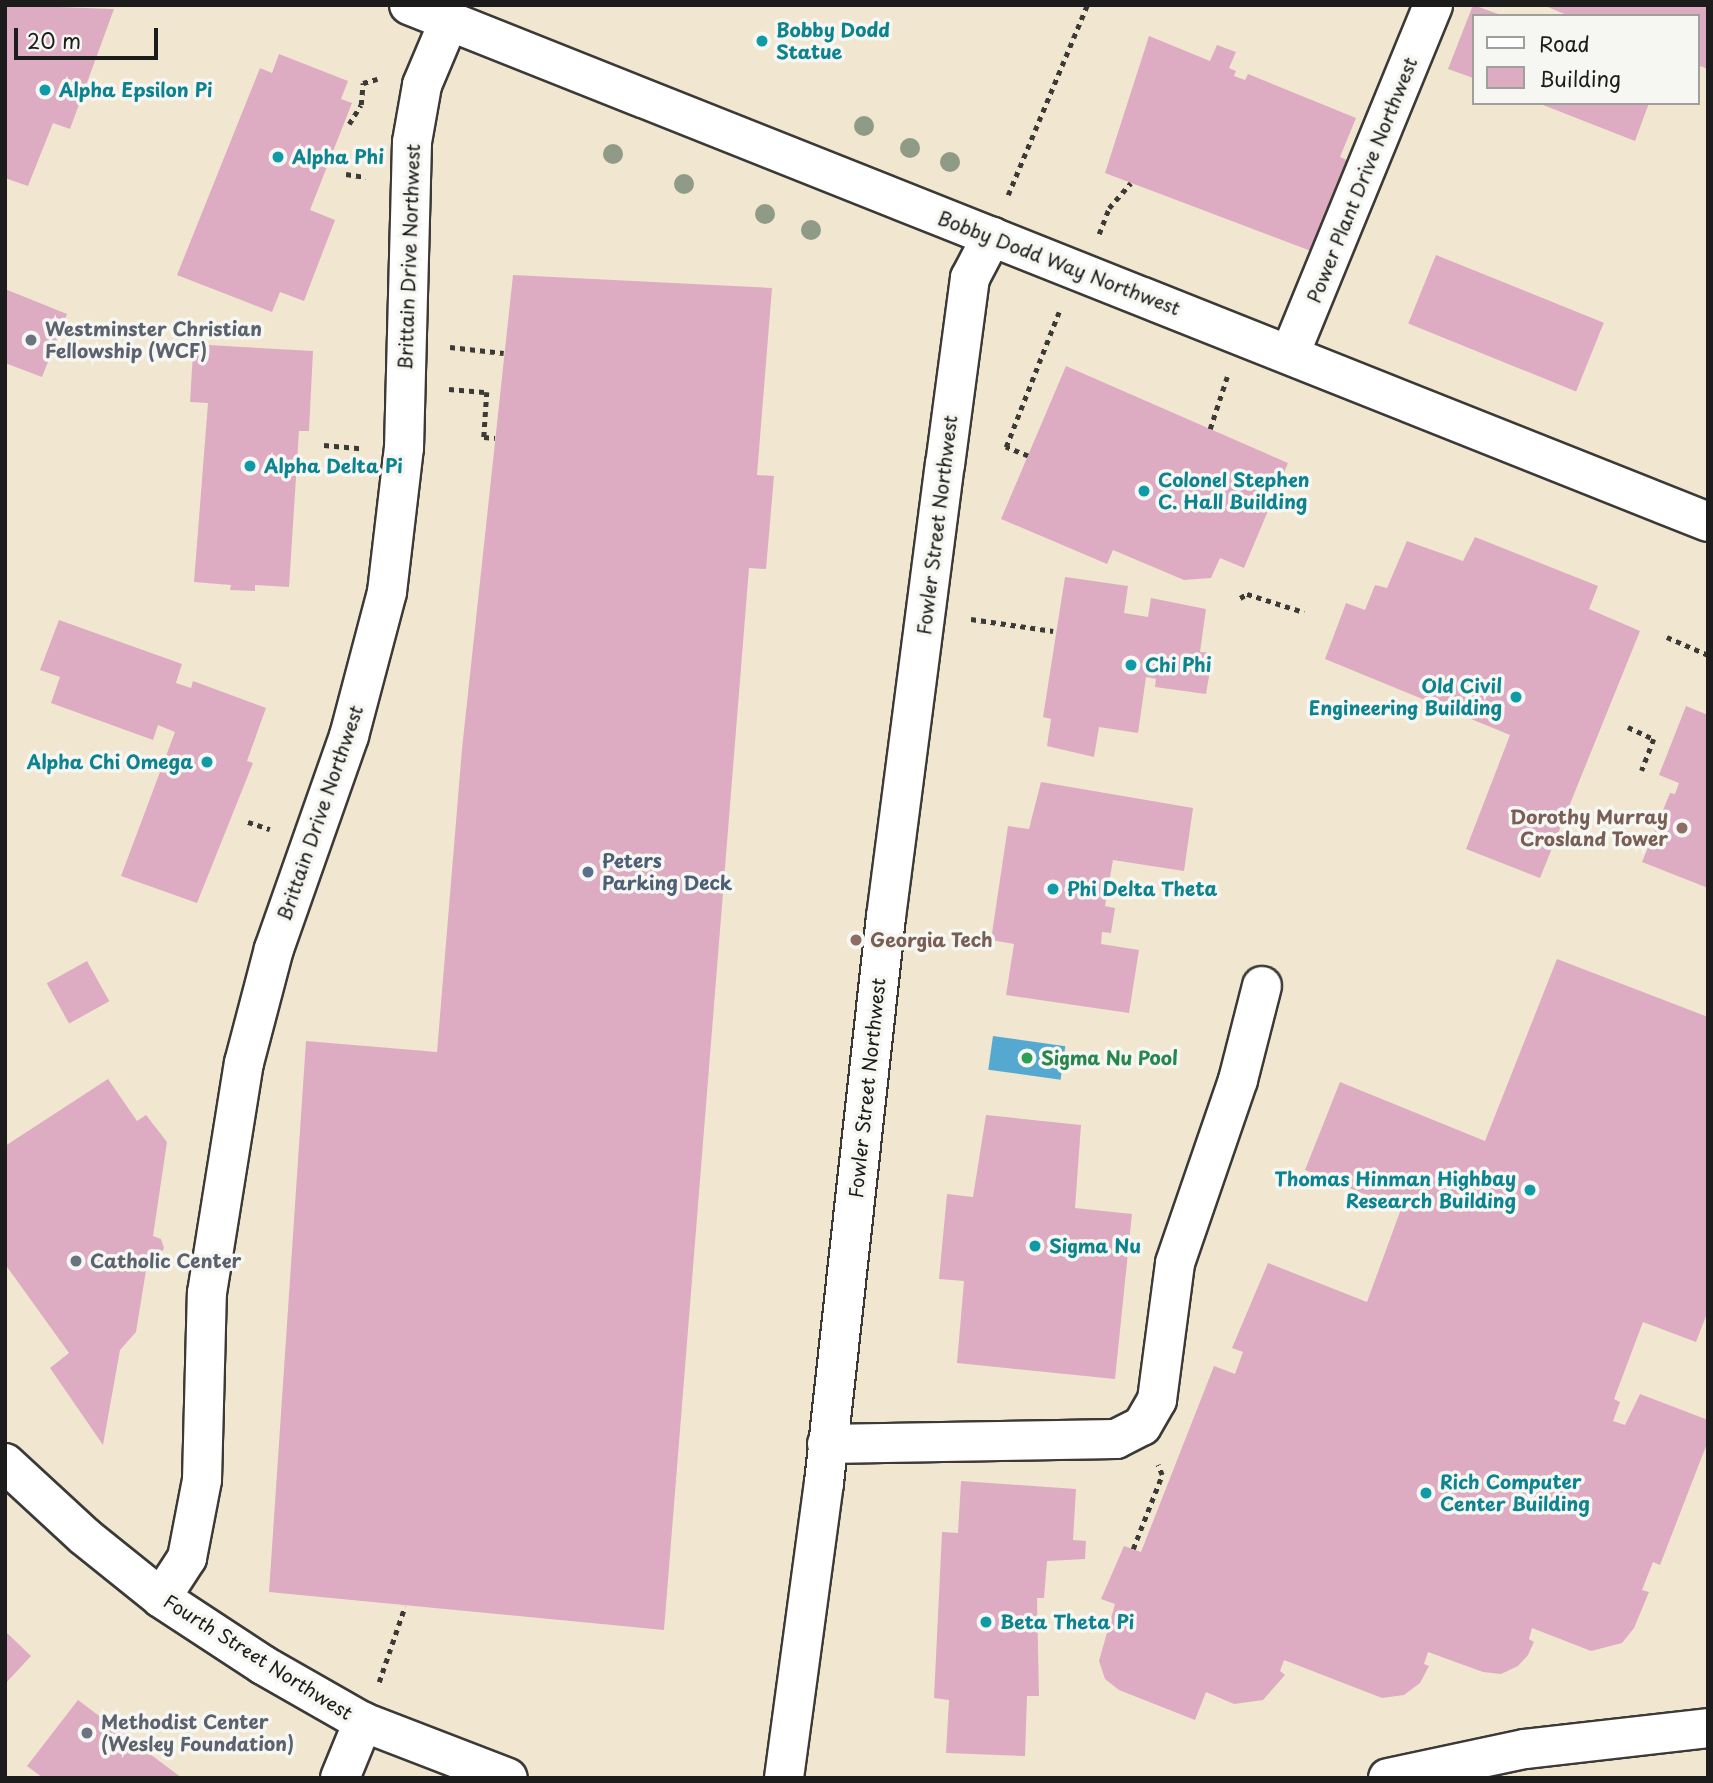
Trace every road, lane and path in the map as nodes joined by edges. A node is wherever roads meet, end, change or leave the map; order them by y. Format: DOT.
graph roads {
  1 [pos="409,5"];
  2 [pos="1087,5"];
  3 [pos="1433,5"];
  4 [pos="449,21"];
  5 [pos="388,78"];
  6 [pos="349,124"];
  7 [pos="1130,183"];
  8 [pos="1006,200"];
  9 [pos="992,236"];
  10 [pos="1097,238"];
  11 [pos="1059,311"];
  12 [pos="443,346"];
  13 [pos="504,354"];
  14 [pos="1290,354"];
  15 [pos="441,388"];
  16 [pos="1216,412"];
  17 [pos="1210,429"];
  18 [pos="495,438"];
  19 [pos="324,445"];
  20 [pos="365,448"];
  21 [pos="1028,456"];
  22 [pos="1708,522"];
  23 [pos="1240,598"];
  24 [pos="1304,612"];
  25 [pos="965,618"];
  26 [pos="1053,631"];
  27 [pos="1667,637"];
  28 [pos="1708,655"];
  29 [pos="1628,727"];
  30 [pos="1642,771"];
  31 [pos="248,822"];
  32 [pos="258,825"];
  33 [pos="1262,986"];
  34 [pos="827,1444"];
  35 [pos="5,1463"];
  36 [pos="1162,1475"];
  37 [pos="1133,1549"];
  38 [pos="161,1598"];
  39 [pos="405,1606"];
  40 [pos="363,1722"];
  41 [pos="1708,1728"];
  42 [pos="341,1778"];
  43 [pos="508,1778"];
  44 [pos="784,1778"];
  45 [pos="1388,1778"];
  1 -- 4 [label="street, Bobby Dodd Way Northwest"];
  2 -- 8 [label="path"];
  3 -- 14 [label="street, Power Plant Drive Northwest"];
  4 -- 9 [label="street, Bobby Dodd Way Northwest"];
  4 -- 38 [label="street, Brittain Drive Northwest"];
  5 -- 6 [label="path"];
  7 -- 10 [label="path"];
  9 -- 14 [label="street, Bobby Dodd Way Northwest"];
  9 -- 34 [label="street, Fowler Street Northwest"];
  11 -- 21 [label="path"];
  12 -- 13 [label="path"];
  14 -- 22 [label="street, Bobby Dodd Way Northwest"];
  15 -- 18 [label="path"];
  16 -- 17 [label="path"];
  19 -- 20 [label="path"];
  23 -- 24 [label="path"];
  25 -- 26 [label="path"];
  27 -- 28 [label="path"];
  29 -- 30 [label="path"];
  31 -- 32 [label="path"];
  33 -- 34 [label="street"];
  34 -- 44 [label="street, Fowler Street Northwest"];
  35 -- 38 [label="street, Fourth Street Northwest"];
  36 -- 37 [label="path"];
  38 -- 40 [label="street, Fourth Street Northwest"];
  39 -- 40 [label="path"];
  40 -- 42 [label="street"];
  40 -- 43 [label="street, Fourth Street Northwest"];
  41 -- 45 [label="street"];
}
